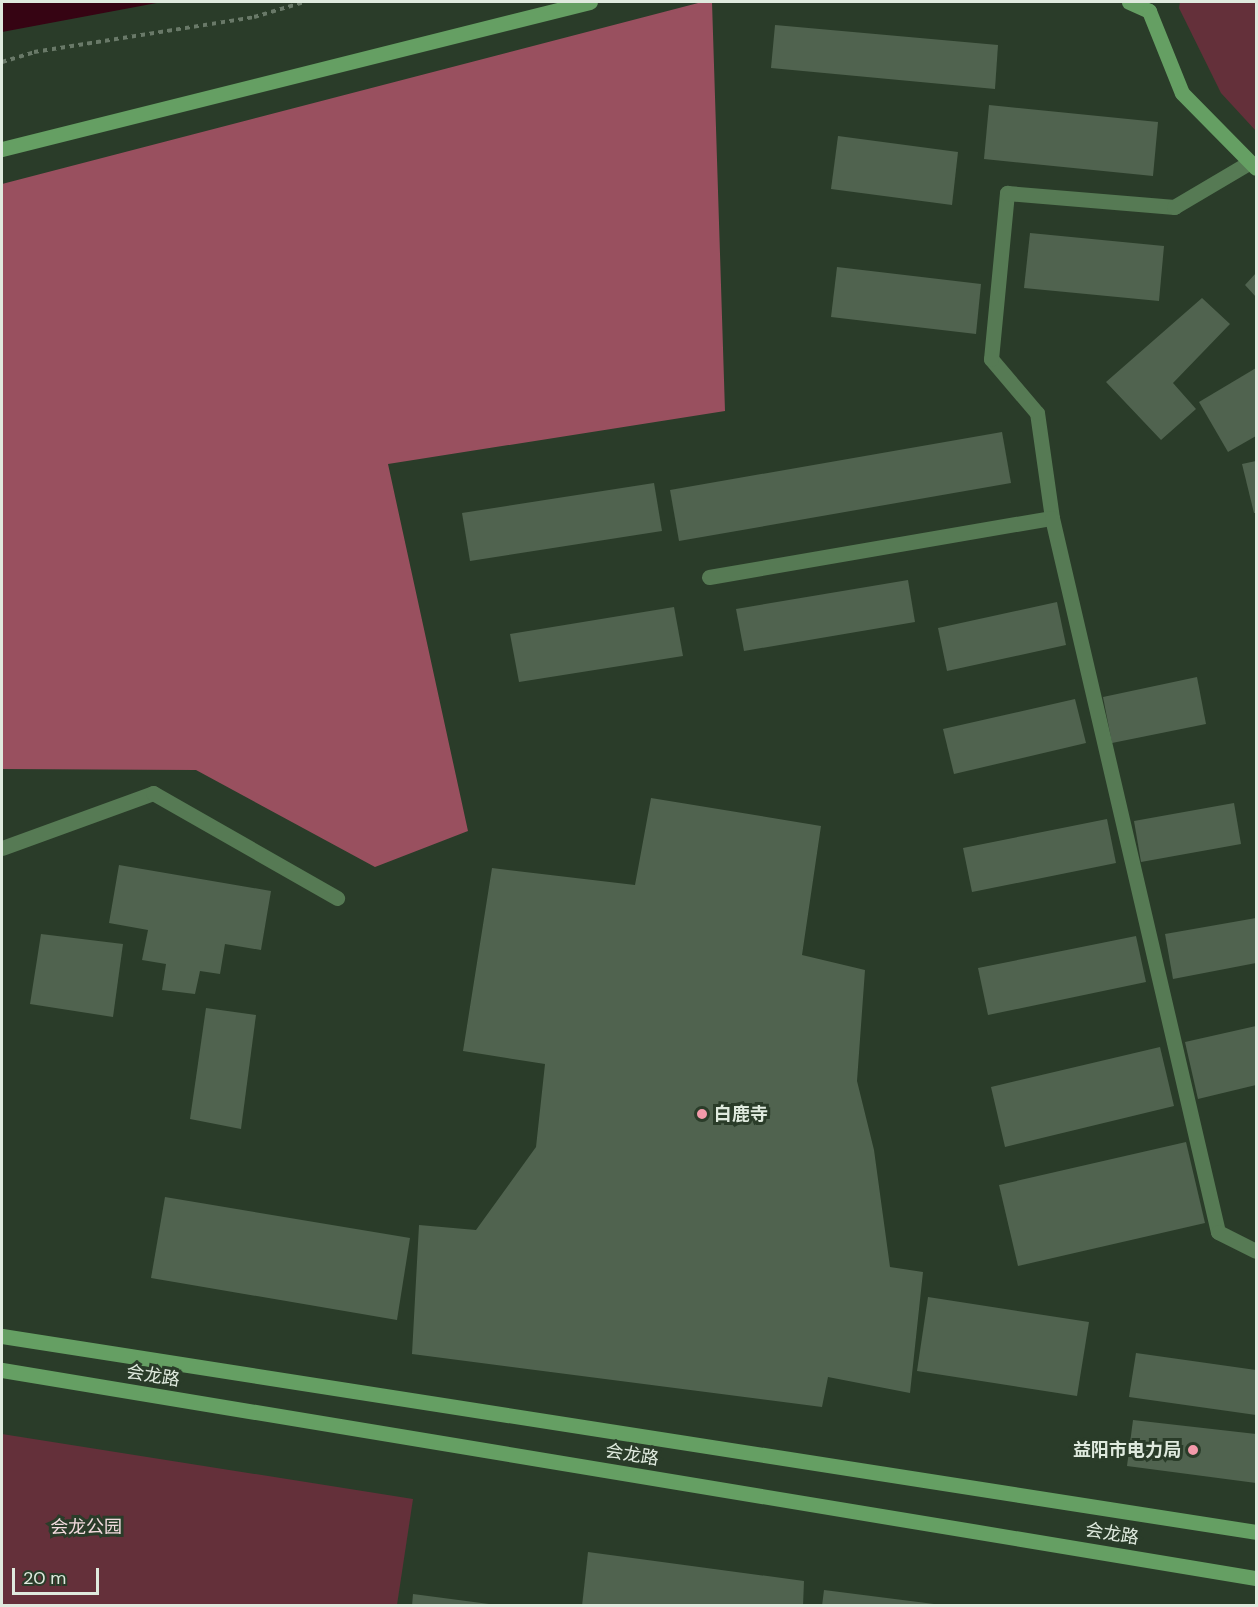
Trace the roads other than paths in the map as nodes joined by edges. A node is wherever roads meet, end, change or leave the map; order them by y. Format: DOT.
graph roads {
  1 [pos="590,2"];
  2 [pos="1129,2"];
  3 [pos="2,149"];
  4 [pos="1253,165"];
  5 [pos="1052,518"];
  6 [pos="709,577"];
  7 [pos="2,848"];
  8 [pos="337,898"];
  9 [pos="1257,1251"];
  10 [pos="2,1336"];
  11 [pos="2,1371"];
  12 [pos="1257,1532"];
  13 [pos="1257,1578"];
  1 -- 3 [label="street"];
  2 -- 4 [label="street"];
  4 -- 5 [label="street"];
  5 -- 6 [label="street"];
  5 -- 9 [label="street"];
  7 -- 8 [label="street"];
  10 -- 12 [label="street, 会龙路"];
  11 -- 13 [label="street, 会龙路"];
}
